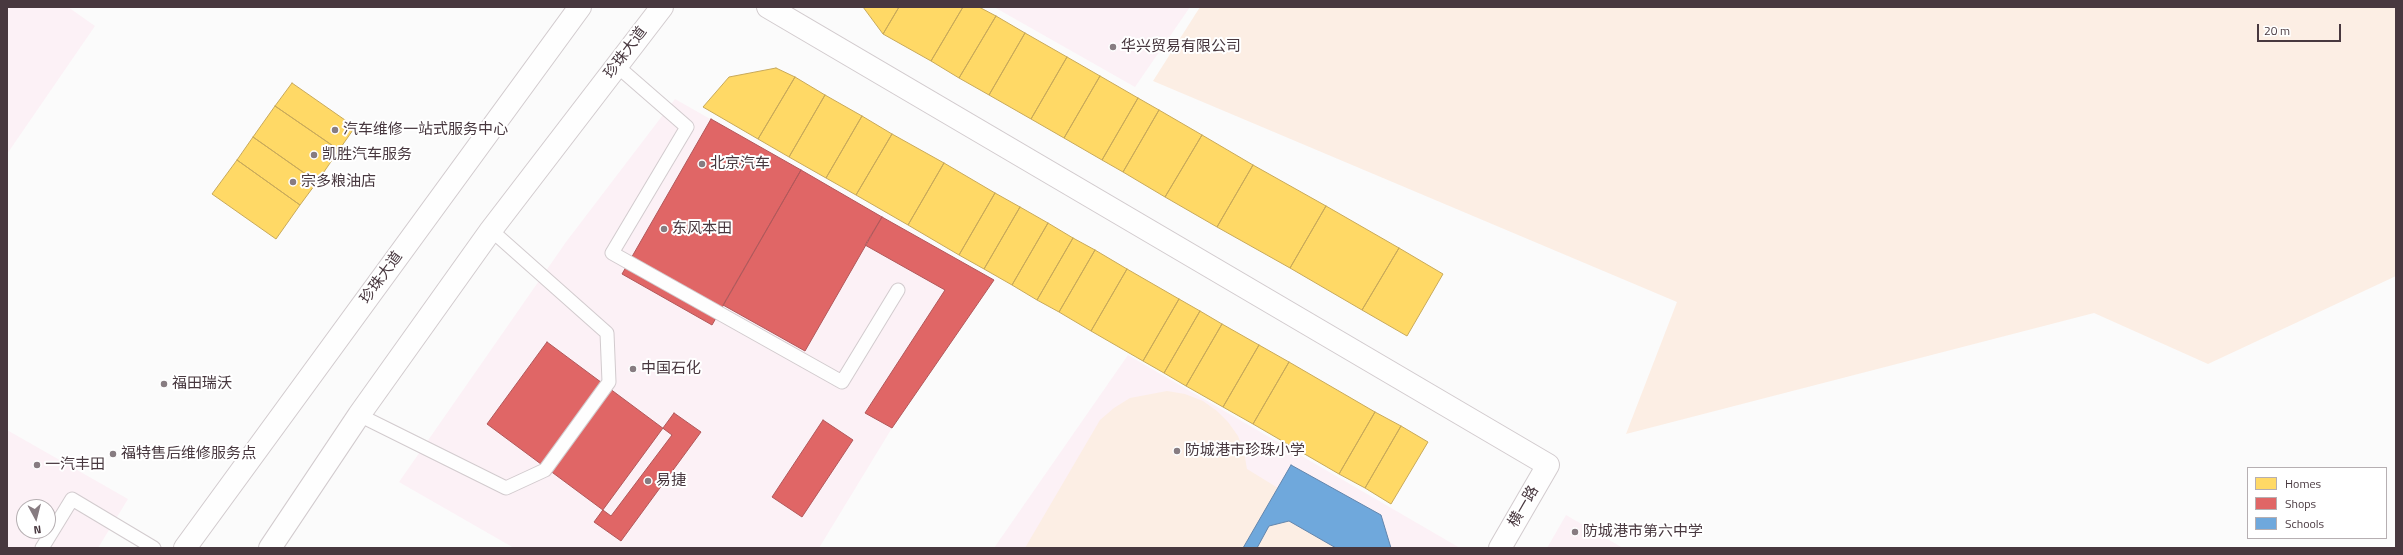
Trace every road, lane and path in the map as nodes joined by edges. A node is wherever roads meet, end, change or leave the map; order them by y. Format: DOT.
graph roads {
  1 [pos="580,7"];
  2 [pos="662,7"];
  3 [pos="768,7"];
  4 [pos="617,66"];
  5 [pos="491,230"];
  6 [pos="898,290"];
  7 [pos="359,415"];
  8 [pos="42,548"];
  9 [pos="154,548"];
  10 [pos="185,548"];
  11 [pos="270,548"];
  12 [pos="1500,548"];
  1 -- 10 [label="main road, 珍珠大道"];
  2 -- 4 [label="main road, 珍珠大道"];
  3 -- 12 [label="main road, 横一路"];
  4 -- 5 [label="main road, 珍珠大道"];
  4 -- 6 [label="lane"];
  5 -- 7 [label="main road, 珍珠大道"];
  5 -- 7 [label="lane"];
  7 -- 11 [label="main road, 珍珠大道"];
  8 -- 9 [label="lane"];
}
